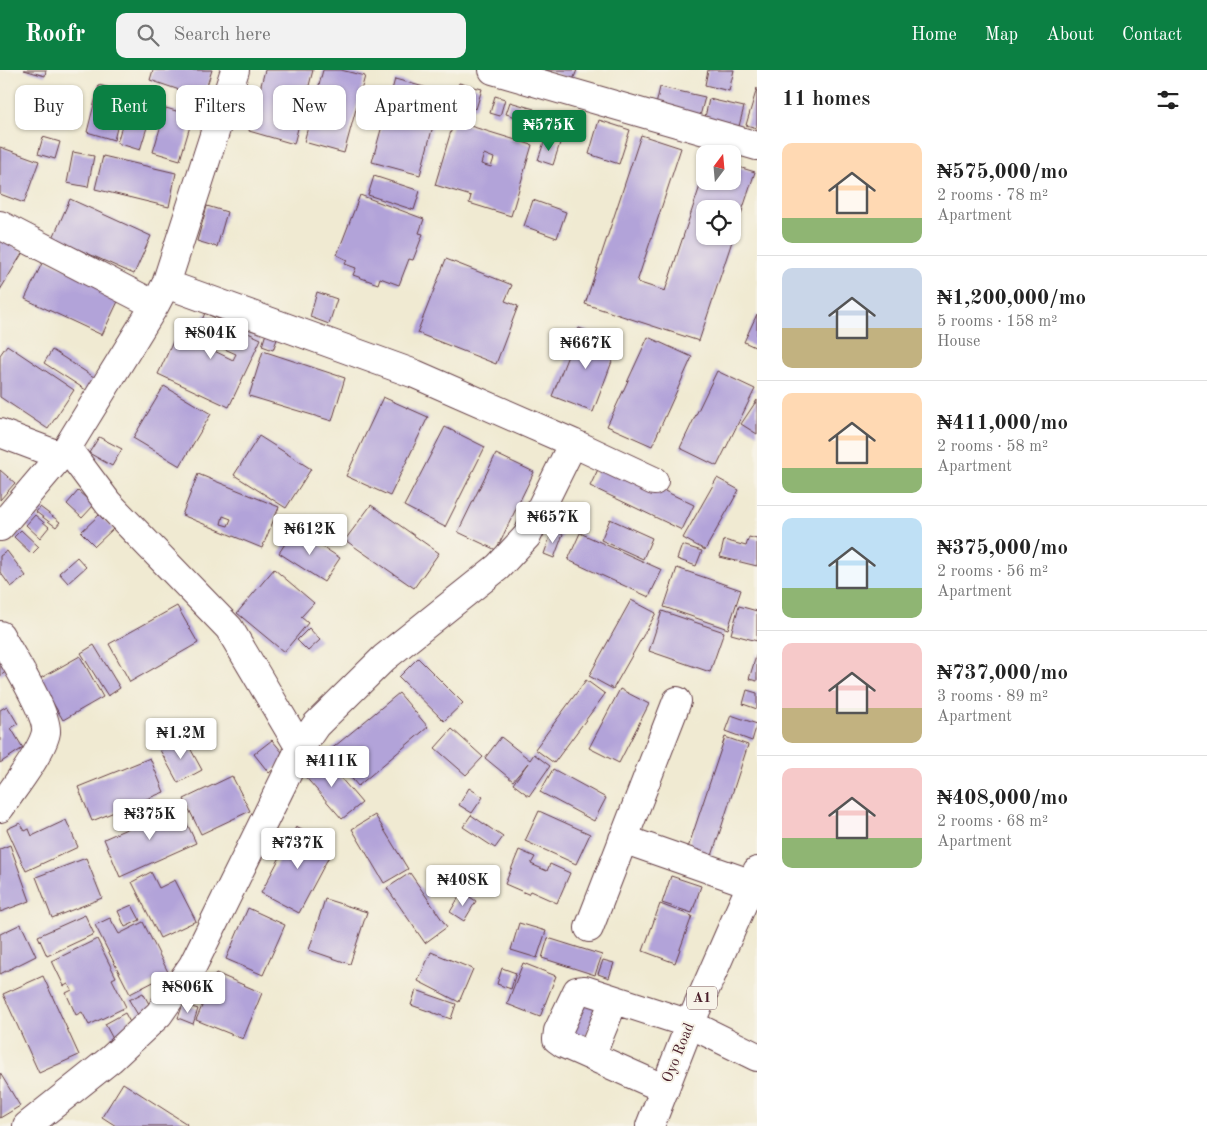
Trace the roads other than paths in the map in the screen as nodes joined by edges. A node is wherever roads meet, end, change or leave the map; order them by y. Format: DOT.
graph roads {
  1 [pos="235,70"];
  2 [pos="493,70"];
  3 [pos="757,146"];
  4 [pos="0,225"];
  5 [pos="160,294"];
  6 [pos="0,433"];
  7 [pos="573,442"];
  8 [pos="64,452"];
  9 [pos="654,481"];
  10 [pos="0,527"];
  11 [pos="0,635"];
  12 [pos="677,700"];
  13 [pos="300,748"];
  14 [pos="0,808"];
  15 [pos="623,839"];
  16 [pos="754,878"];
  17 [pos="589,928"];
  18 [pos="614,1000"];
  19 [pos="690,1024"];
  20 [pos="591,1056"];
  21 [pos="757,1058"];
  22 [pos="665,1089"];
  23 [pos="27,1126"];
  24 [pos="650,1126"];
  1 -- 5 [label="main road"];
  2 -- 3 [label="main road"];
  4 -- 5 [label="main road"];
  5 -- 7 [label="main road"];
  5 -- 8 [label="main road"];
  6 -- 8 [label="main road"];
  7 -- 9 [label="main road"];
  7 -- 13 [label="main road"];
  8 -- 10 [label="main road"];
  8 -- 13 [label="main road"];
  11 -- 14 [label="main road"];
  12 -- 15 [label="main road"];
  13 -- 23 [label="main road"];
  15 -- 16 [label="main road"];
  15 -- 17 [label="main road"];
  16 -- 19 [label="main road, Oyo Road / A1"];
  18 -- 19 [label="main road"];
  18 -- 20 [label="main road"];
  18 -- 20 [label="main road"];
  19 -- 21 [label="main road"];
  19 -- 22 [label="main road, Oyo Road / A1"];
  20 -- 22 [label="main road"];
  22 -- 24 [label="main road, Oyo Road / A1"];
}
